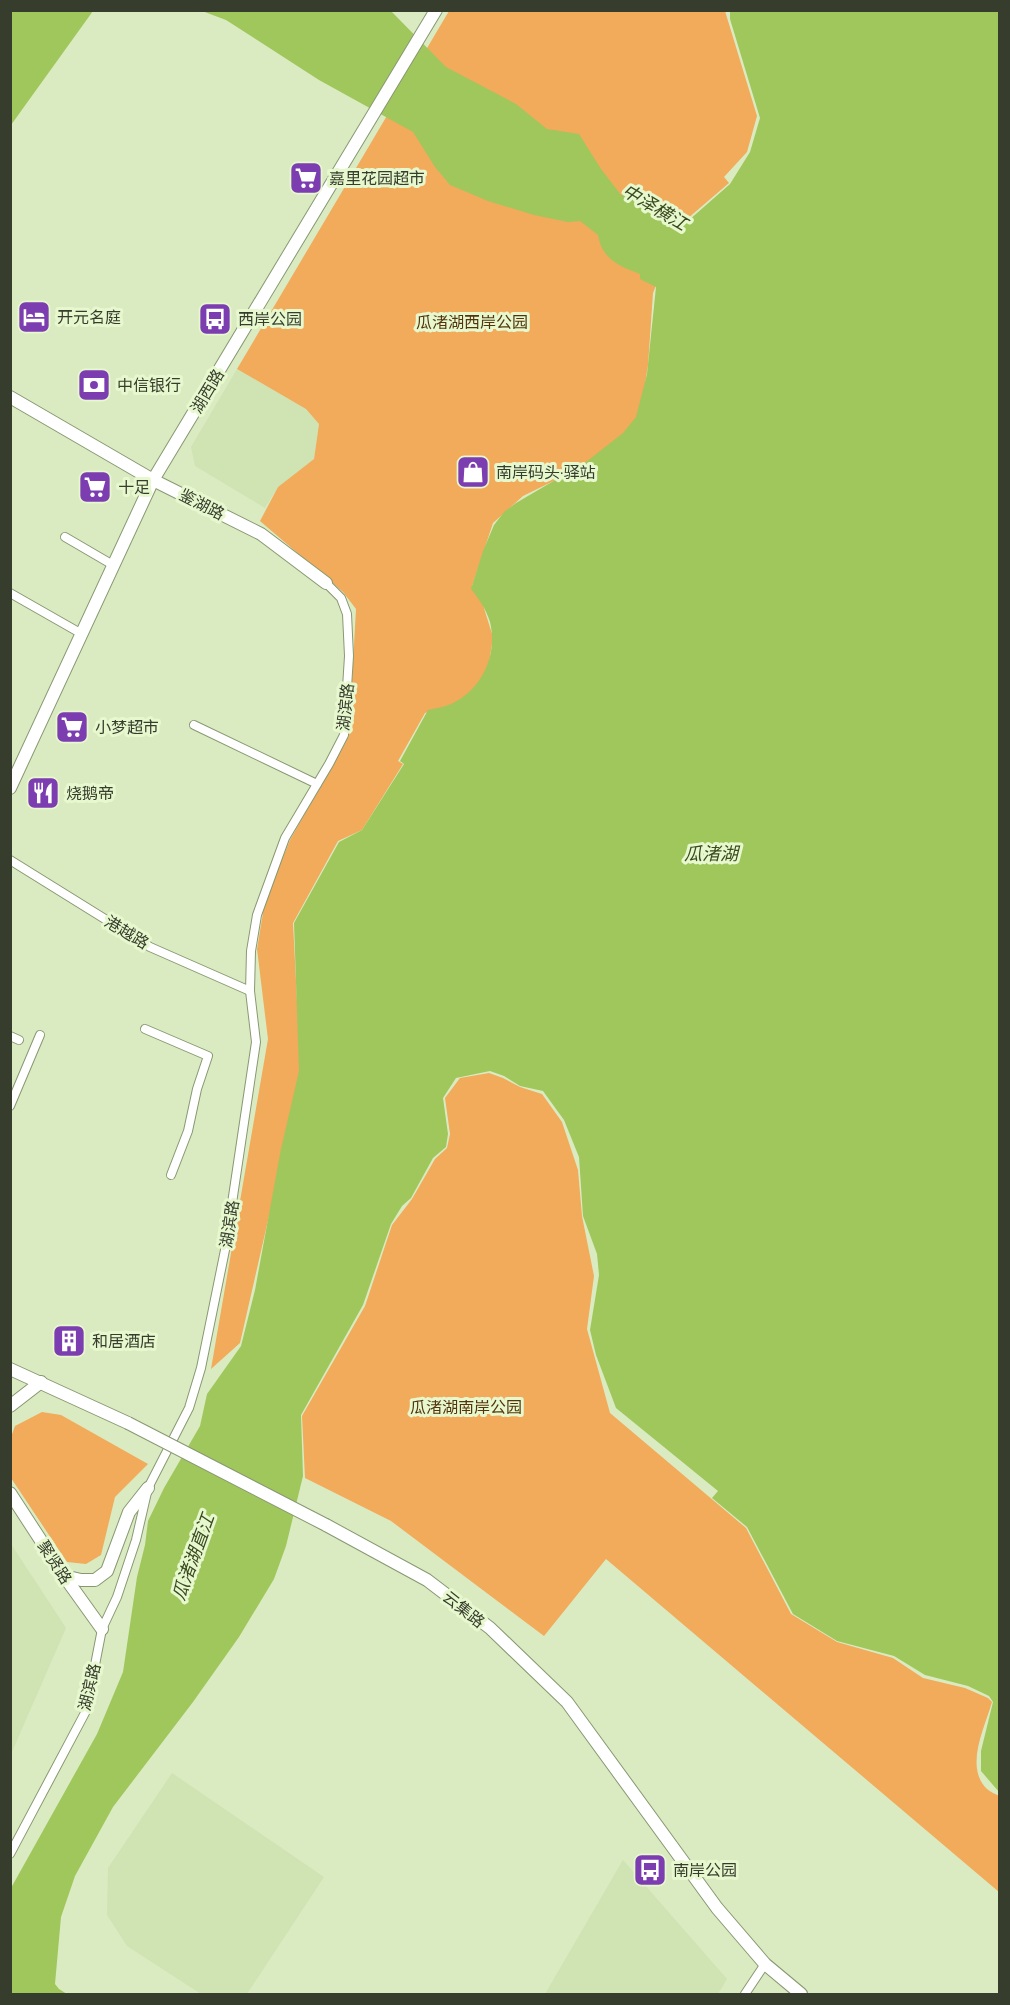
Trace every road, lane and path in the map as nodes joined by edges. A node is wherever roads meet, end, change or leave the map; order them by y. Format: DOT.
graph roads {
  1 [pos="436,10"];
  2 [pos="10,397"];
  3 [pos="153,480"];
  4 [pos="65,537"];
  5 [pos="113,565"];
  6 [pos="326,583"];
  7 [pos="10,593"];
  8 [pos="82,634"];
  9 [pos="194,725"];
  10 [pos="317,784"];
  11 [pos="10,788"];
  12 [pos="10,860"];
  13 [pos="250,991"];
  14 [pos="146,1029"];
  15 [pos="40,1035"];
  16 [pos="10,1106"];
  17 [pos="171,1175"];
  18 [pos="10,1369"];
  19 [pos="41,1382"];
  20 [pos="10,1406"];
  21 [pos="148,1488"];
  22 [pos="10,1493"];
  23 [pos="64,1576"];
  24 [pos="102,1629"];
  25 [pos="10,1854"];
  26 [pos="765,1964"];
  27 [pos="746,1995"];
  28 [pos="801,1995"];
  1 -- 3 [label="street, 湖西路"];
  2 -- 3 [label="street, 鉴湖路"];
  3 -- 5 [label="street, 湖西路"];
  3 -- 6 [label="street, 鉴湖路"];
  4 -- 5 [label="street"];
  5 -- 8 [label="street, 湖西路"];
  6 -- 10 [label="street, 湖滨路"];
  7 -- 8 [label="street"];
  8 -- 11 [label="street, 湖西路"];
  9 -- 10 [label="street"];
  10 -- 13 [label="street, 湖滨路"];
  12 -- 13 [label="street, 港越路"];
  13 -- 21 [label="street, 湖滨路"];
  14 -- 17 [label="street"];
  15 -- 16 [label="street"];
  18 -- 19 [label="street, 云集路"];
  19 -- 20 [label="street"];
  19 -- 26 [label="street, 云集路, bridge"];
  21 -- 23 [label="street"];
  21 -- 24 [label="street, 湖滨路"];
  22 -- 23 [label="street, 聚贤路"];
  23 -- 24 [label="street, 聚贤路"];
  24 -- 25 [label="street, 湖滨路"];
  26 -- 27 [label="street"];
  26 -- 28 [label="street, 云集路"];
}
